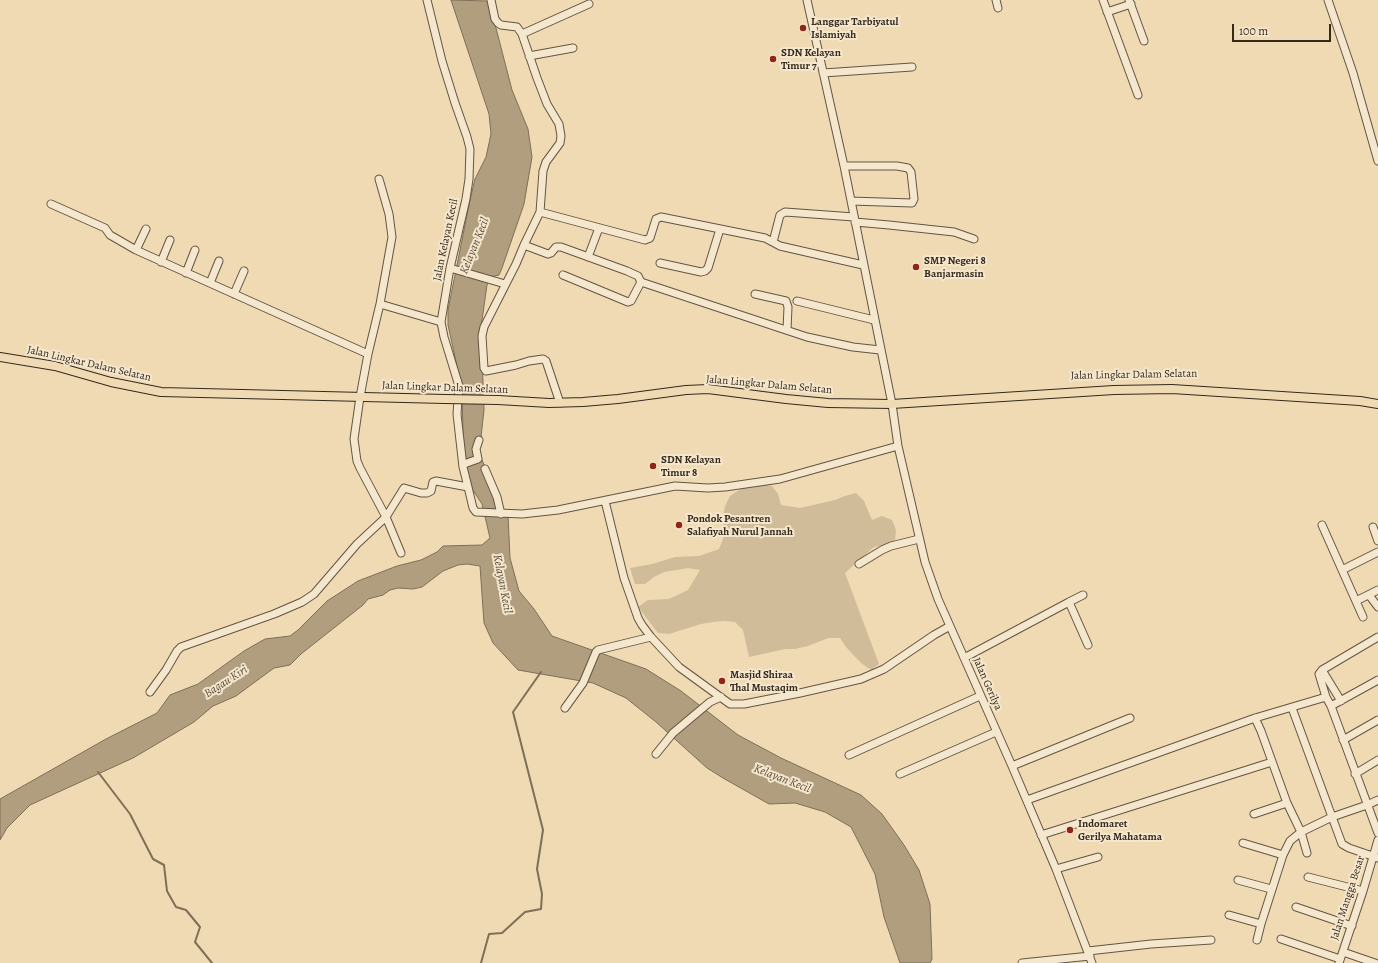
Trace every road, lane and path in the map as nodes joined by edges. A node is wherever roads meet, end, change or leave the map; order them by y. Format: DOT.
graph roads {
  1 [pos="427,0"];
  2 [pos="490,0"];
  3 [pos="807,0"];
  4 [pos="996,0"];
  5 [pos="1103,0"];
  6 [pos="1328,0"];
  7 [pos="1130,2"];
  8 [pos="589,4"];
  9 [pos="998,8"];
  10 [pos="1108,12"];
  11 [pos="522,34"];
  12 [pos="1144,42"];
  13 [pos="573,48"];
  14 [pos="529,56"];
  15 [pos="912,67"];
  16 [pos="823,73"];
  17 [pos="1138,95"];
  18 [pos="1378,161"];
  19 [pos="844,166"];
  20 [pos="379,179"];
  21 [pos="851,201"];
  22 [pos="51,204"];
  23 [pos="540,212"];
  24 [pos="854,219"];
  25 [pos="599,228"];
  26 [pos="720,228"];
  27 [pos="146,229"];
  28 [pos="974,238"];
  29 [pos="170,240"];
  30 [pos="773,242"];
  31 [pos="524,245"];
  32 [pos="136,250"];
  33 [pos="195,250"];
  34 [pos="588,257"];
  35 [pos="219,261"];
  36 [pos="161,262"];
  37 [pos="660,263"];
  38 [pos="864,265"];
  39 [pos="451,268"];
  40 [pos="244,270"];
  41 [pos="186,273"];
  42 [pos="563,276"];
  43 [pos="641,282"];
  44 [pos="210,283"];
  45 [pos="505,284"];
  46 [pos="234,294"];
  47 [pos="755,294"];
  48 [pos="797,301"];
  49 [pos="380,304"];
  50 [pos="874,320"];
  51 [pos="441,322"];
  52 [pos="787,330"];
  53 [pos="880,350"];
  54 [pos="368,354"];
  55 [pos="0,357"];
  56 [pos="360,396"];
  57 [pos="1378,400"];
  58 [pos="560,403"];
  59 [pos="892,404"];
  60 [pos="1378,404"];
  61 [pos="479,440"];
  62 [pos="898,446"];
  63 [pos="464,466"];
  64 [pos="485,469"];
  65 [pos="468,487"];
  66 [pos="605,501"];
  67 [pos="501,514"];
  68 [pos="386,517"];
  69 [pos="1322,525"];
  70 [pos="1372,527"];
  71 [pos="919,539"];
  72 [pos="1378,541"];
  73 [pos="1378,552"];
  74 [pos="401,553"];
  75 [pos="859,564"];
  76 [pos="1342,570"];
  77 [pos="1378,590"];
  78 [pos="1370,594"];
  79 [pos="1083,595"];
  80 [pos="1356,601"];
  81 [pos="1069,602"];
  82 [pos="1378,607"];
  83 [pos="1363,617"];
  84 [pos="950,626"];
  85 [pos="651,637"];
  86 [pos="1378,637"];
  87 [pos="1088,645"];
  88 [pos="964,658"];
  89 [pos="1322,670"];
  90 [pos="1378,680"];
  91 [pos="150,692"];
  92 [pos="980,696"];
  93 [pos="721,697"];
  94 [pos="1326,697"];
  95 [pos="1341,701"];
  96 [pos="1331,706"];
  97 [pos="565,708"];
  98 [pos="1292,708"];
  99 [pos="1130,718"];
  100 [pos="1255,718"];
  101 [pos="1378,720"];
  102 [pos="996,732"];
  103 [pos="1343,740"];
  104 [pos="656,754"];
  105 [pos="849,755"];
  106 [pos="1378,760"];
  107 [pos="1272,762"];
  108 [pos="1012,766"];
  109 [pos="900,774"];
  110 [pos="1355,774"];
  111 [pos="1027,800"];
  112 [pos="1378,800"];
  113 [pos="1287,802"];
  114 [pos="1367,805"];
  115 [pos="1254,814"];
  116 [pos="1332,817"];
  117 [pos="1301,832"];
  118 [pos="1378,833"];
  119 [pos="1041,835"];
  120 [pos="1378,840"];
  121 [pos="1244,843"];
  122 [pos="1307,853"];
  123 [pos="1283,855"];
  124 [pos="1098,857"];
  125 [pos="1376,857"];
  126 [pos="1056,869"];
  127 [pos="1308,877"];
  128 [pos="1238,880"];
  129 [pos="1272,890"];
  130 [pos="1363,891"];
  131 [pos="1296,907"];
  132 [pos="1230,915"];
  133 [pos="1261,924"];
  134 [pos="1352,926"];
  135 [pos="1211,940"];
  136 [pos="1257,940"];
  137 [pos="1281,940"];
  138 [pos="1090,957"];
  139 [pos="1378,957"];
  140 [pos="1341,958"];
  141 [pos="1022,963"];
  142 [pos="1375,963"];
  1 -- 39 [label="street, Jalan Kelayan Kecil"];
  2 -- 11 [label="street"];
  3 -- 16 [label="street, Jalan Gerilya"];
  4 -- 9 [label="street"];
  5 -- 10 [label="street"];
  6 -- 18 [label="street"];
  7 -- 10 [label="street"];
  7 -- 12 [label="street"];
  8 -- 11 [label="street"];
  10 -- 17 [label="street"];
  11 -- 14 [label="street"];
  13 -- 14 [label="street"];
  14 -- 23 [label="street"];
  15 -- 16 [label="street"];
  16 -- 19 [label="street, Jalan Gerilya"];
  19 -- 21 [label="street, Jalan Gerilya"];
  19 -- 21 [label="street"];
  20 -- 49 [label="street"];
  21 -- 24 [label="street, Jalan Gerilya"];
  22 -- 32 [label="street"];
  23 -- 25 [label="street"];
  23 -- 31 [label="street"];
  24 -- 28 [label="street"];
  24 -- 30 [label="street"];
  24 -- 38 [label="street, Jalan Gerilya"];
  25 -- 26 [label="street"];
  25 -- 34 [label="street"];
  26 -- 30 [label="street"];
  26 -- 37 [label="street"];
  27 -- 32 [label="street"];
  29 -- 36 [label="street"];
  30 -- 38 [label="street"];
  31 -- 34 [label="street"];
  31 -- 45 [label="street"];
  32 -- 36 [label="street"];
  33 -- 41 [label="street"];
  34 -- 43 [label="street"];
  35 -- 44 [label="street"];
  36 -- 41 [label="street"];
  38 -- 50 [label="street, Jalan Gerilya"];
  39 -- 45 [label="street"];
  39 -- 51 [label="street, Jalan Kelayan Kecil"];
  40 -- 46 [label="street"];
  41 -- 44 [label="street"];
  42 -- 43 [label="street"];
  43 -- 52 [label="street"];
  44 -- 46 [label="street"];
  45 -- 58 [label="street"];
  46 -- 54 [label="street"];
  47 -- 52 [label="street"];
  48 -- 50 [label="street"];
  49 -- 51 [label="street"];
  49 -- 54 [label="street"];
  50 -- 53 [label="street, Jalan Gerilya"];
  51 -- 63 [label="street, Jalan Kelayan Kecil"];
  52 -- 53 [label="street"];
  53 -- 59 [label="street, Jalan Gerilya"];
  54 -- 56 [label="street"];
  55 -- 56 [label="main road, Jalan Lingkar Dalam Selatan"];
  56 -- 58 [label="main road, Jalan Lingkar Dalam Selatan, bridge"];
  56 -- 68 [label="street"];
  57 -- 59 [label="main road, Jalan Lingkar Dalam Selatan"];
  58 -- 59 [label="main road, Jalan Lingkar Dalam Selatan"];
  59 -- 60 [label="main road, Jalan Lingkar Dalam Selatan"];
  59 -- 62 [label="street, Jalan Gerilya"];
  61 -- 63 [label="street"];
  62 -- 66 [label="street"];
  62 -- 71 [label="street, Jalan Gerilya"];
  63 -- 65 [label="street, Jalan Kelayan Kecil"];
  64 -- 67 [label="street"];
  65 -- 67 [label="street, Jalan Kelayan Kecil"];
  65 -- 68 [label="street"];
  66 -- 67 [label="street"];
  66 -- 85 [label="street"];
  68 -- 74 [label="street"];
  68 -- 91 [label="street"];
  69 -- 76 [label="street"];
  70 -- 72 [label="street"];
  71 -- 75 [label="street"];
  71 -- 84 [label="street, Jalan Gerilya"];
  73 -- 76 [label="street"];
  76 -- 80 [label="street"];
  77 -- 78 [label="street"];
  78 -- 80 [label="street"];
  78 -- 82 [label="street"];
  79 -- 81 [label="street"];
  80 -- 83 [label="street"];
  81 -- 87 [label="street"];
  81 -- 88 [label="street"];
  84 -- 88 [label="street, Jalan Gerilya"];
  84 -- 93 [label="street"];
  85 -- 93 [label="street"];
  85 -- 97 [label="street"];
  86 -- 89 [label="street"];
  88 -- 92 [label="street, Jalan Gerilya"];
  89 -- 94 [label="street"];
  89 -- 95 [label="street"];
  90 -- 95 [label="street"];
  92 -- 102 [label="street, Jalan Gerilya"];
  92 -- 105 [label="street"];
  93 -- 104 [label="street"];
  94 -- 96 [label="street"];
  94 -- 98 [label="street"];
  95 -- 96 [label="street"];
  96 -- 103 [label="street"];
  98 -- 100 [label="street"];
  98 -- 116 [label="street"];
  99 -- 108 [label="street"];
  100 -- 107 [label="street"];
  100 -- 111 [label="street"];
  101 -- 103 [label="street"];
  102 -- 108 [label="street, Jalan Gerilya"];
  102 -- 109 [label="street"];
  103 -- 110 [label="street"];
  106 -- 110 [label="street"];
  107 -- 113 [label="street"];
  107 -- 119 [label="street"];
  108 -- 111 [label="street, Jalan Gerilya"];
  110 -- 114 [label="street"];
  111 -- 119 [label="street, Jalan Gerilya"];
  112 -- 114 [label="street"];
  113 -- 115 [label="street"];
  113 -- 117 [label="street"];
  114 -- 116 [label="street"];
  114 -- 118 [label="street"];
  116 -- 117 [label="street"];
  116 -- 125 [label="street"];
  117 -- 122 [label="street"];
  117 -- 123 [label="street"];
  119 -- 126 [label="street, Jalan Gerilya"];
  120 -- 125 [label="street, Jalan Mangga Besar"];
  121 -- 123 [label="street"];
  123 -- 129 [label="street"];
  124 -- 126 [label="street"];
  125 -- 130 [label="street, Jalan Mangga Besar"];
  126 -- 138 [label="street, Jalan Gerilya"];
  127 -- 130 [label="street"];
  128 -- 129 [label="street"];
  129 -- 133 [label="street"];
  130 -- 134 [label="street, Jalan Mangga Besar"];
  131 -- 134 [label="street"];
  132 -- 133 [label="street"];
  133 -- 136 [label="street"];
  134 -- 140 [label="street, Jalan Mangga Besar"];
  135 -- 138 [label="street"];
  137 -- 140 [label="street"];
  138 -- 141 [label="street"];
  139 -- 142 [label="street"];
  140 -- 142 [label="street"];
}
